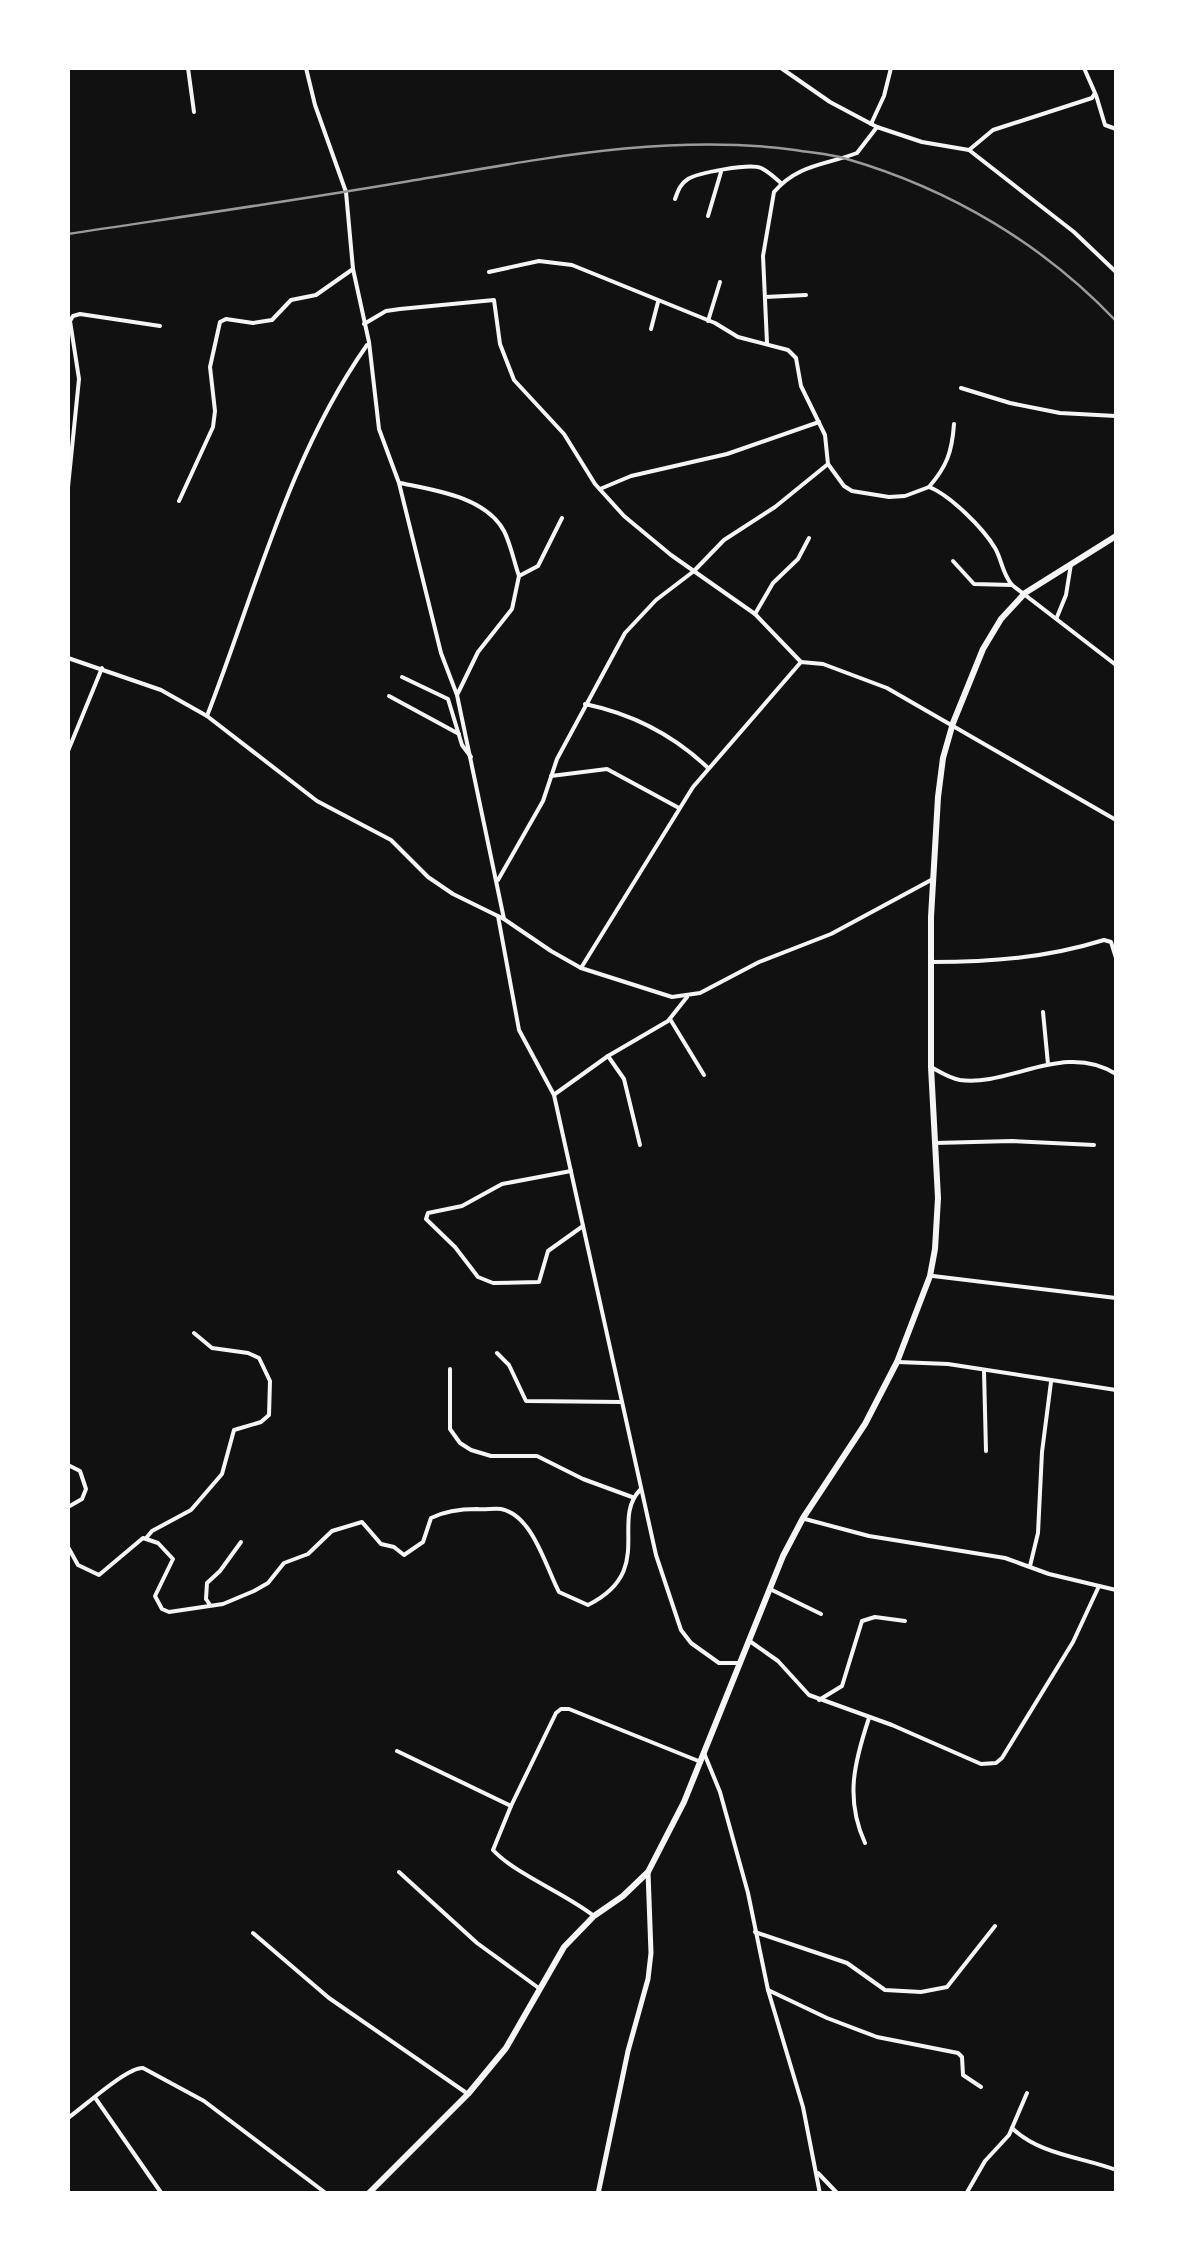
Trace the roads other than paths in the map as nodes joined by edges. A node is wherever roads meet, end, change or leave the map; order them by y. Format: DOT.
graph roads {
  1 [pos="188,68"];
  2 [pos="306,68"];
  3 [pos="782,68"];
  4 [pos="891,68"];
  5 [pos="1084,68"];
  6 [pos="1095,93"];
  7 [pos="194,112"];
  8 [pos="874,126"];
  9 [pos="1116,129"];
  10 [pos="968,150"];
  11 [pos="722,172"];
  12 [pos="781,184"];
  13 [pos="674,199"];
  14 [pos="708,216"];
  15 [pos="353,269"];
  16 [pos="489,272"];
  17 [pos="1116,272"];
  18 [pos="720,282"];
  19 [pos="806,294"];
  20 [pos="765,297"];
  21 [pos="658,302"];
  22 [pos="708,321"];
  23 [pos="363,325"];
  24 [pos="160,326"];
  25 [pos="650,329"];
  26 [pos="369,342"];
  27 [pos="768,343"];
  28 [pos="961,388"];
  29 [pos="1116,416"];
  30 [pos="820,422"];
  31 [pos="954,424"];
  32 [pos="828,464"];
  33 [pos="400,483"];
  34 [pos="68,487"];
  35 [pos="929,487"];
  36 [pos="600,489"];
  37 [pos="179,501"];
  38 [pos="562,518"];
  39 [pos="809,538"];
  40 [pos="1114,539"];
  41 [pos="953,561"];
  42 [pos="1072,563"];
  43 [pos="694,571"];
  44 [pos="518,576"];
  45 [pos="1012,585"];
  46 [pos="1025,593"];
  47 [pos="755,614"];
  48 [pos="1057,617"];
  49 [pos="68,658"];
  50 [pos="801,662"];
  51 [pos="1116,665"];
  52 [pos="102,668"];
  53 [pos="402,677"];
  54 [pos="457,695"];
  55 [pos="389,696"];
  56 [pos="585,704"];
  57 [pos="207,716"];
  58 [pos="953,723"];
  59 [pos="459,734"];
  60 [pos="68,751"];
  61 [pos="471,757"];
  62 [pos="707,767"];
  63 [pos="550,776"];
  64 [pos="679,808"];
  65 [pos="1116,820"];
  66 [pos="933,879"];
  67 [pos="498,880"];
  68 [pos="501,917"];
  69 [pos="1116,958"];
  70 [pos="931,962"];
  71 [pos="581,968"];
  72 [pos="687,997"];
  73 [pos="1044,1012"];
  74 [pos="670,1019"];
  75 [pos="608,1056"];
  76 [pos="1048,1064"];
  77 [pos="930,1068"];
  78 [pos="704,1074"];
  79 [pos="1116,1074"];
  80 [pos="554,1095"];
  81 [pos="935,1143"];
  82 [pos="1094,1144"];
  83 [pos="640,1145"];
  84 [pos="571,1171"];
  85 [pos="584,1226"];
  86 [pos="930,1276"];
  87 [pos="1116,1298"];
  88 [pos="194,1333"];
  89 [pos="497,1353"];
  90 [pos="897,1362"];
  91 [pos="450,1369"];
  92 [pos="984,1371"];
  93 [pos="1051,1381"];
  94 [pos="1116,1390"];
  95 [pos="621,1402"];
  96 [pos="986,1450"];
  97 [pos="68,1465"];
  98 [pos="640,1490"];
  99 [pos="632,1497"];
  100 [pos="68,1507"];
  101 [pos="803,1518"];
  102 [pos="147,1537"];
  103 [pos="241,1542"];
  104 [pos="68,1546"];
  105 [pos="73,1557"];
  106 [pos="68,1563"];
  107 [pos="1030,1566"];
  108 [pos="1099,1586"];
  109 [pos="768,1588"];
  110 [pos="1116,1590"];
  111 [pos="210,1604"];
  112 [pos="821,1614"];
  113 [pos="906,1622"];
  114 [pos="749,1641"];
  115 [pos="741,1664"];
  116 [pos="819,1700"];
  117 [pos="869,1718"];
  118 [pos="397,1751"];
  119 [pos="702,1758"];
  120 [pos="511,1806"];
  121 [pos="866,1844"];
  122 [pos="399,1872"];
  123 [pos="648,1872"];
  124 [pos="594,1916"];
  125 [pos="995,1926"];
  126 [pos="755,1932"];
  127 [pos="253,1933"];
  128 [pos="540,1990"];
  129 [pos="768,1990"];
  130 [pos="981,2087"];
  131 [pos="1027,2093"];
  132 [pos="468,2094"];
  133 [pos="96,2099"];
  134 [pos="68,2118"];
  135 [pos="1012,2128"];
  136 [pos="1116,2170"];
  137 [pos="818,2173"];
  138 [pos="162,2194"];
  139 [pos="327,2194"];
  140 [pos="368,2194"];
  141 [pos="598,2194"];
  142 [pos="820,2194"];
  143 [pos="838,2194"];
  144 [pos="966,2194"];
  1 -- 7 [label="street"];
  2 -- 15 [label="street"];
  3 -- 8 [label="street"];
  4 -- 8 [label="street"];
  5 -- 6 [label="street"];
  6 -- 9 [label="street"];
  6 -- 10 [label="street"];
  8 -- 10 [label="street"];
  8 -- 12 [label="street"];
  10 -- 17 [label="street"];
  11 -- 12 [label="street"];
  11 -- 13 [label="street"];
  11 -- 14 [label="street"];
  12 -- 20 [label="street"];
  15 -- 23 [label="street"];
  15 -- 37 [label="street"];
  16 -- 21 [label="street"];
  18 -- 22 [label="street"];
  19 -- 20 [label="street"];
  20 -- 27 [label="street"];
  21 -- 22 [label="street"];
  21 -- 25 [label="street"];
  22 -- 27 [label="street"];
  23 -- 26 [label="street"];
  23 -- 36 [label="street"];
  24 -- 34 [label="street"];
  26 -- 33 [label="street"];
  26 -- 57 [label="street"];
  27 -- 30 [label="street"];
  28 -- 29 [label="street"];
  30 -- 32 [label="street"];
  30 -- 36 [label="street"];
  31 -- 35 [label="street"];
  32 -- 35 [label="street"];
  32 -- 43 [label="street"];
  33 -- 44 [label="street"];
  33 -- 54 [label="street"];
  35 -- 45 [label="street"];
  36 -- 43 [label="street"];
  38 -- 44 [label="street"];
  39 -- 47 [label="street"];
  40 -- 42 [label="main road"];
  41 -- 45 [label="street"];
  42 -- 46 [label="main road"];
  42 -- 48 [label="street"];
  43 -- 47 [label="street"];
  43 -- 56 [label="street"];
  44 -- 54 [label="street"];
  45 -- 46 [label="street"];
  46 -- 48 [label="street"];
  46 -- 58 [label="main road"];
  47 -- 50 [label="street"];
  48 -- 51 [label="street"];
  49 -- 52 [label="street"];
  50 -- 58 [label="street"];
  50 -- 62 [label="street"];
  52 -- 57 [label="street"];
  52 -- 60 [label="street"];
  53 -- 59 [label="street"];
  54 -- 61 [label="street"];
  55 -- 59 [label="street"];
  56 -- 62 [label="street"];
  56 -- 63 [label="street"];
  57 -- 68 [label="street"];
  58 -- 65 [label="street"];
  58 -- 66 [label="main road"];
  59 -- 61 [label="street"];
  61 -- 67 [label="street"];
  62 -- 64 [label="street"];
  63 -- 64 [label="street"];
  63 -- 67 [label="street"];
  64 -- 71 [label="street"];
  66 -- 70 [label="main road"];
  66 -- 72 [label="street"];
  67 -- 68 [label="street"];
  68 -- 71 [label="street"];
  68 -- 80 [label="street"];
  69 -- 70 [label="street"];
  70 -- 77 [label="main road"];
  71 -- 72 [label="street"];
  72 -- 74 [label="street"];
  73 -- 76 [label="street"];
  74 -- 75 [label="street"];
  74 -- 78 [label="street"];
  75 -- 80 [label="street"];
  75 -- 83 [label="street"];
  76 -- 77 [label="street"];
  76 -- 79 [label="street"];
  77 -- 81 [label="main road"];
  80 -- 84 [label="street"];
  81 -- 82 [label="street"];
  81 -- 86 [label="main road"];
  84 -- 85 [label="street"];
  84 -- 85 [label="street"];
  85 -- 95 [label="street"];
  86 -- 87 [label="street"];
  86 -- 90 [label="main road"];
  88 -- 102 [label="street"];
  89 -- 95 [label="street"];
  90 -- 92 [label="street"];
  90 -- 101 [label="main road"];
  91 -- 99 [label="street"];
  92 -- 93 [label="street"];
  92 -- 96 [label="street"];
  93 -- 94 [label="street"];
  93 -- 107 [label="street"];
  95 -- 98 [label="street"];
  97 -- 100 [label="street"];
  98 -- 99 [label="street"];
  98 -- 115 [label="street"];
  99 -- 111 [label="street"];
  101 -- 107 [label="street"];
  101 -- 109 [label="main road"];
  102 -- 105 [label="street"];
  102 -- 111 [label="street"];
  103 -- 111 [label="street"];
  104 -- 105 [label="street"];
  105 -- 106 [label="street"];
  107 -- 108 [label="street"];
  108 -- 110 [label="street"];
  108 -- 117 [label="street"];
  109 -- 112 [label="street"];
  109 -- 114 [label="main road"];
  113 -- 116 [label="street"];
  114 -- 115 [label="main road"];
  114 -- 116 [label="street"];
  115 -- 119 [label="main road"];
  116 -- 117 [label="street"];
  117 -- 121 [label="street"];
  118 -- 120 [label="street"];
  119 -- 120 [label="street"];
  119 -- 123 [label="main road"];
  119 -- 126 [label="street"];
  120 -- 124 [label="street"];
  122 -- 128 [label="street"];
  123 -- 124 [label="main road"];
  123 -- 141 [label="street"];
  124 -- 128 [label="main road"];
  125 -- 126 [label="street"];
  126 -- 129 [label="street"];
  127 -- 132 [label="street"];
  128 -- 132 [label="main road"];
  129 -- 130 [label="street"];
  129 -- 137 [label="street"];
  131 -- 135 [label="street"];
  132 -- 140 [label="main road"];
  133 -- 134 [label="street"];
  133 -- 138 [label="street"];
  133 -- 139 [label="street"];
  135 -- 136 [label="street"];
  135 -- 144 [label="street"];
  137 -- 142 [label="street"];
  137 -- 143 [label="street"];
}
